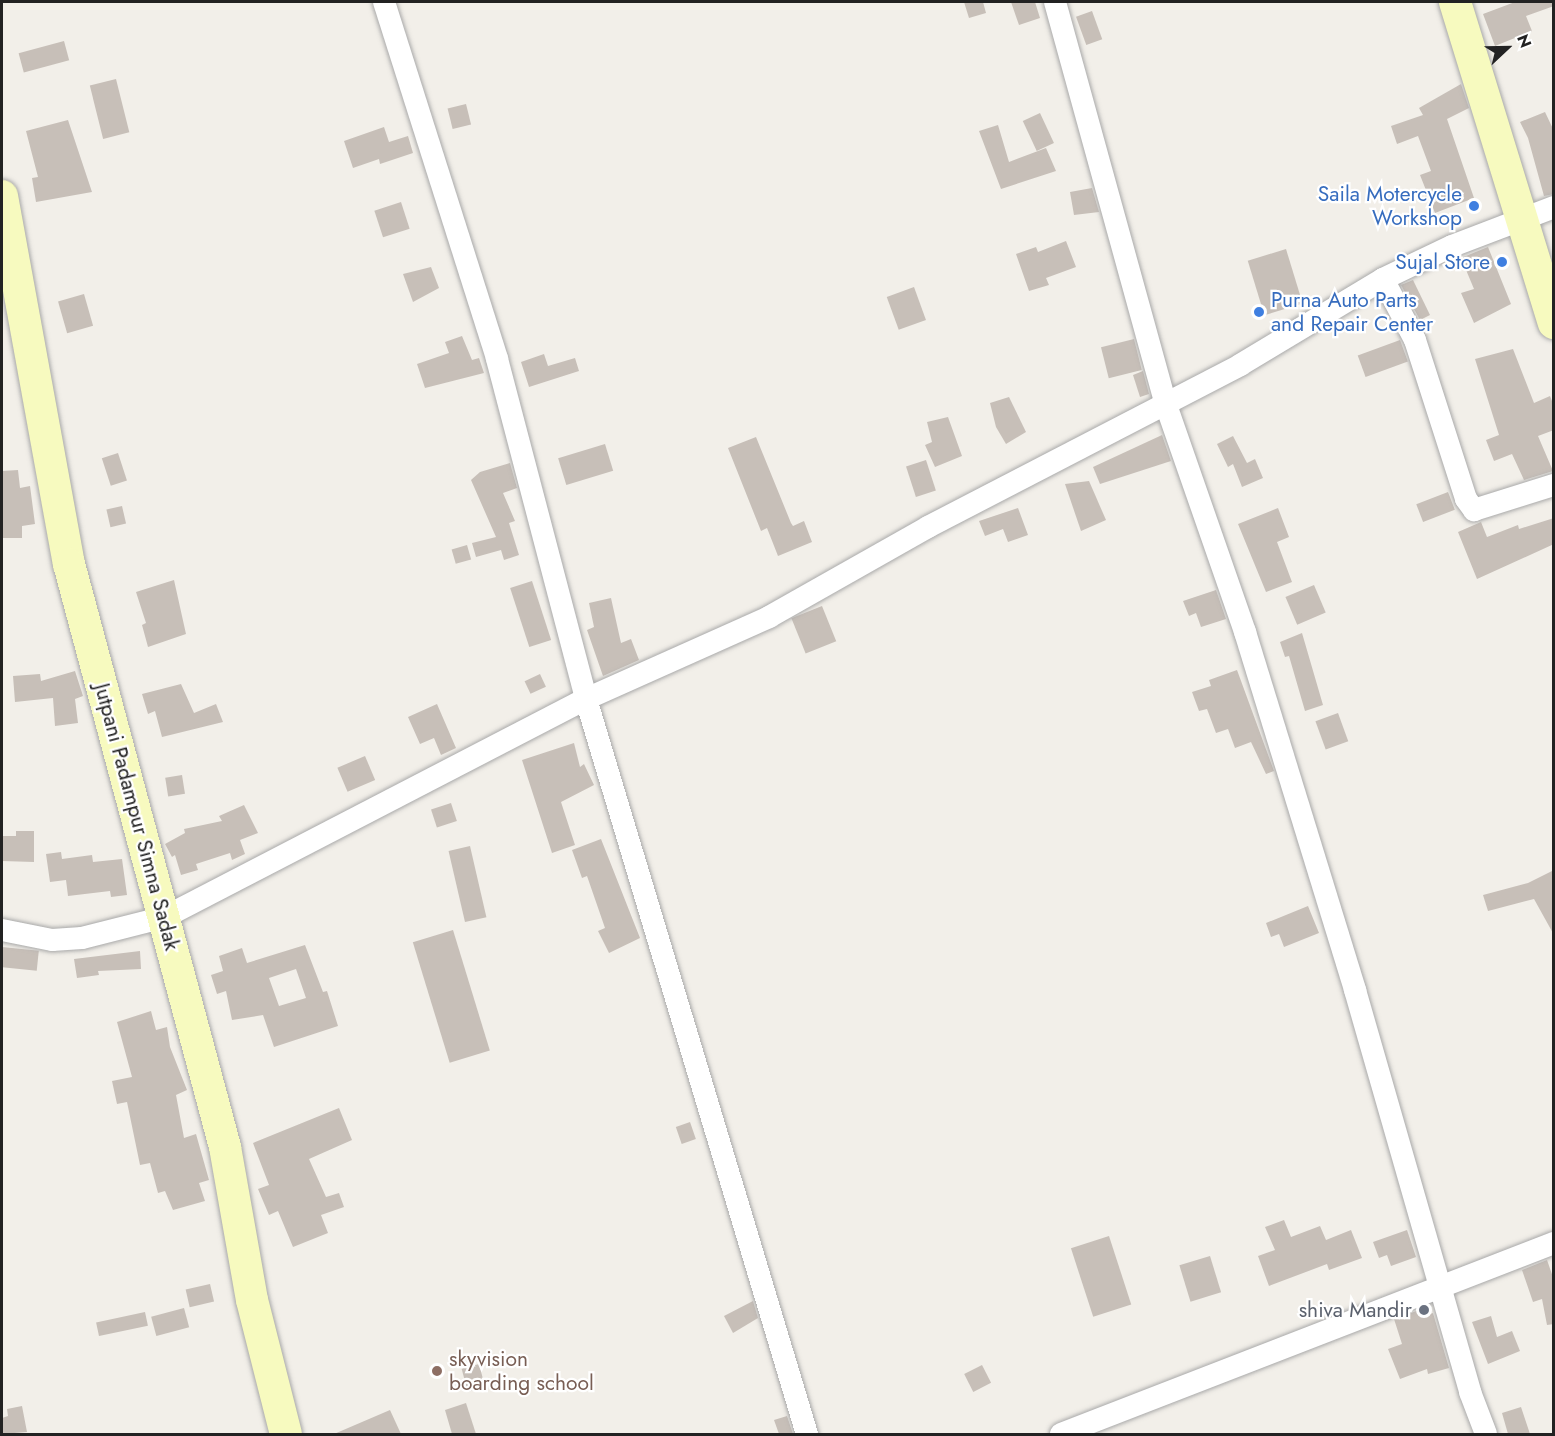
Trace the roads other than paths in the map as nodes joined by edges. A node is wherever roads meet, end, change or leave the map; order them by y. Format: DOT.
graph roads {
  1 [pos="384,2"];
  2 [pos="1055,2"];
  3 [pos="1455,2"];
  4 [pos="2,196"];
  5 [pos="1554,207"];
  6 [pos="1520,220"];
  7 [pos="1383,279"];
  8 [pos="1554,323"];
  9 [pos="1165,402"];
  10 [pos="1554,485"];
  11 [pos="586,699"];
  12 [pos="165,917"];
  13 [pos="2,930"];
  14 [pos="1554,1243"];
  15 [pos="1439,1290"];
  16 [pos="286,1434"];
  17 [pos="807,1434"];
  18 [pos="1061,1434"];
  19 [pos="1486,1434"];
  1 -- 11 [label="street"];
  2 -- 9 [label="street"];
  3 -- 6 [label="street"];
  4 -- 12 [label="street, Jutpani Padampur Simna Sadak"];
  5 -- 6 [label="street"];
  6 -- 7 [label="street"];
  6 -- 8 [label="street"];
  7 -- 9 [label="street"];
  7 -- 10 [label="street"];
  9 -- 11 [label="street"];
  9 -- 15 [label="street"];
  11 -- 12 [label="street"];
  11 -- 17 [label="street"];
  12 -- 13 [label="street"];
  12 -- 16 [label="street, Jutpani Padampur Simna Sadak"];
  14 -- 15 [label="street"];
  15 -- 18 [label="street"];
  15 -- 19 [label="street"];
}
